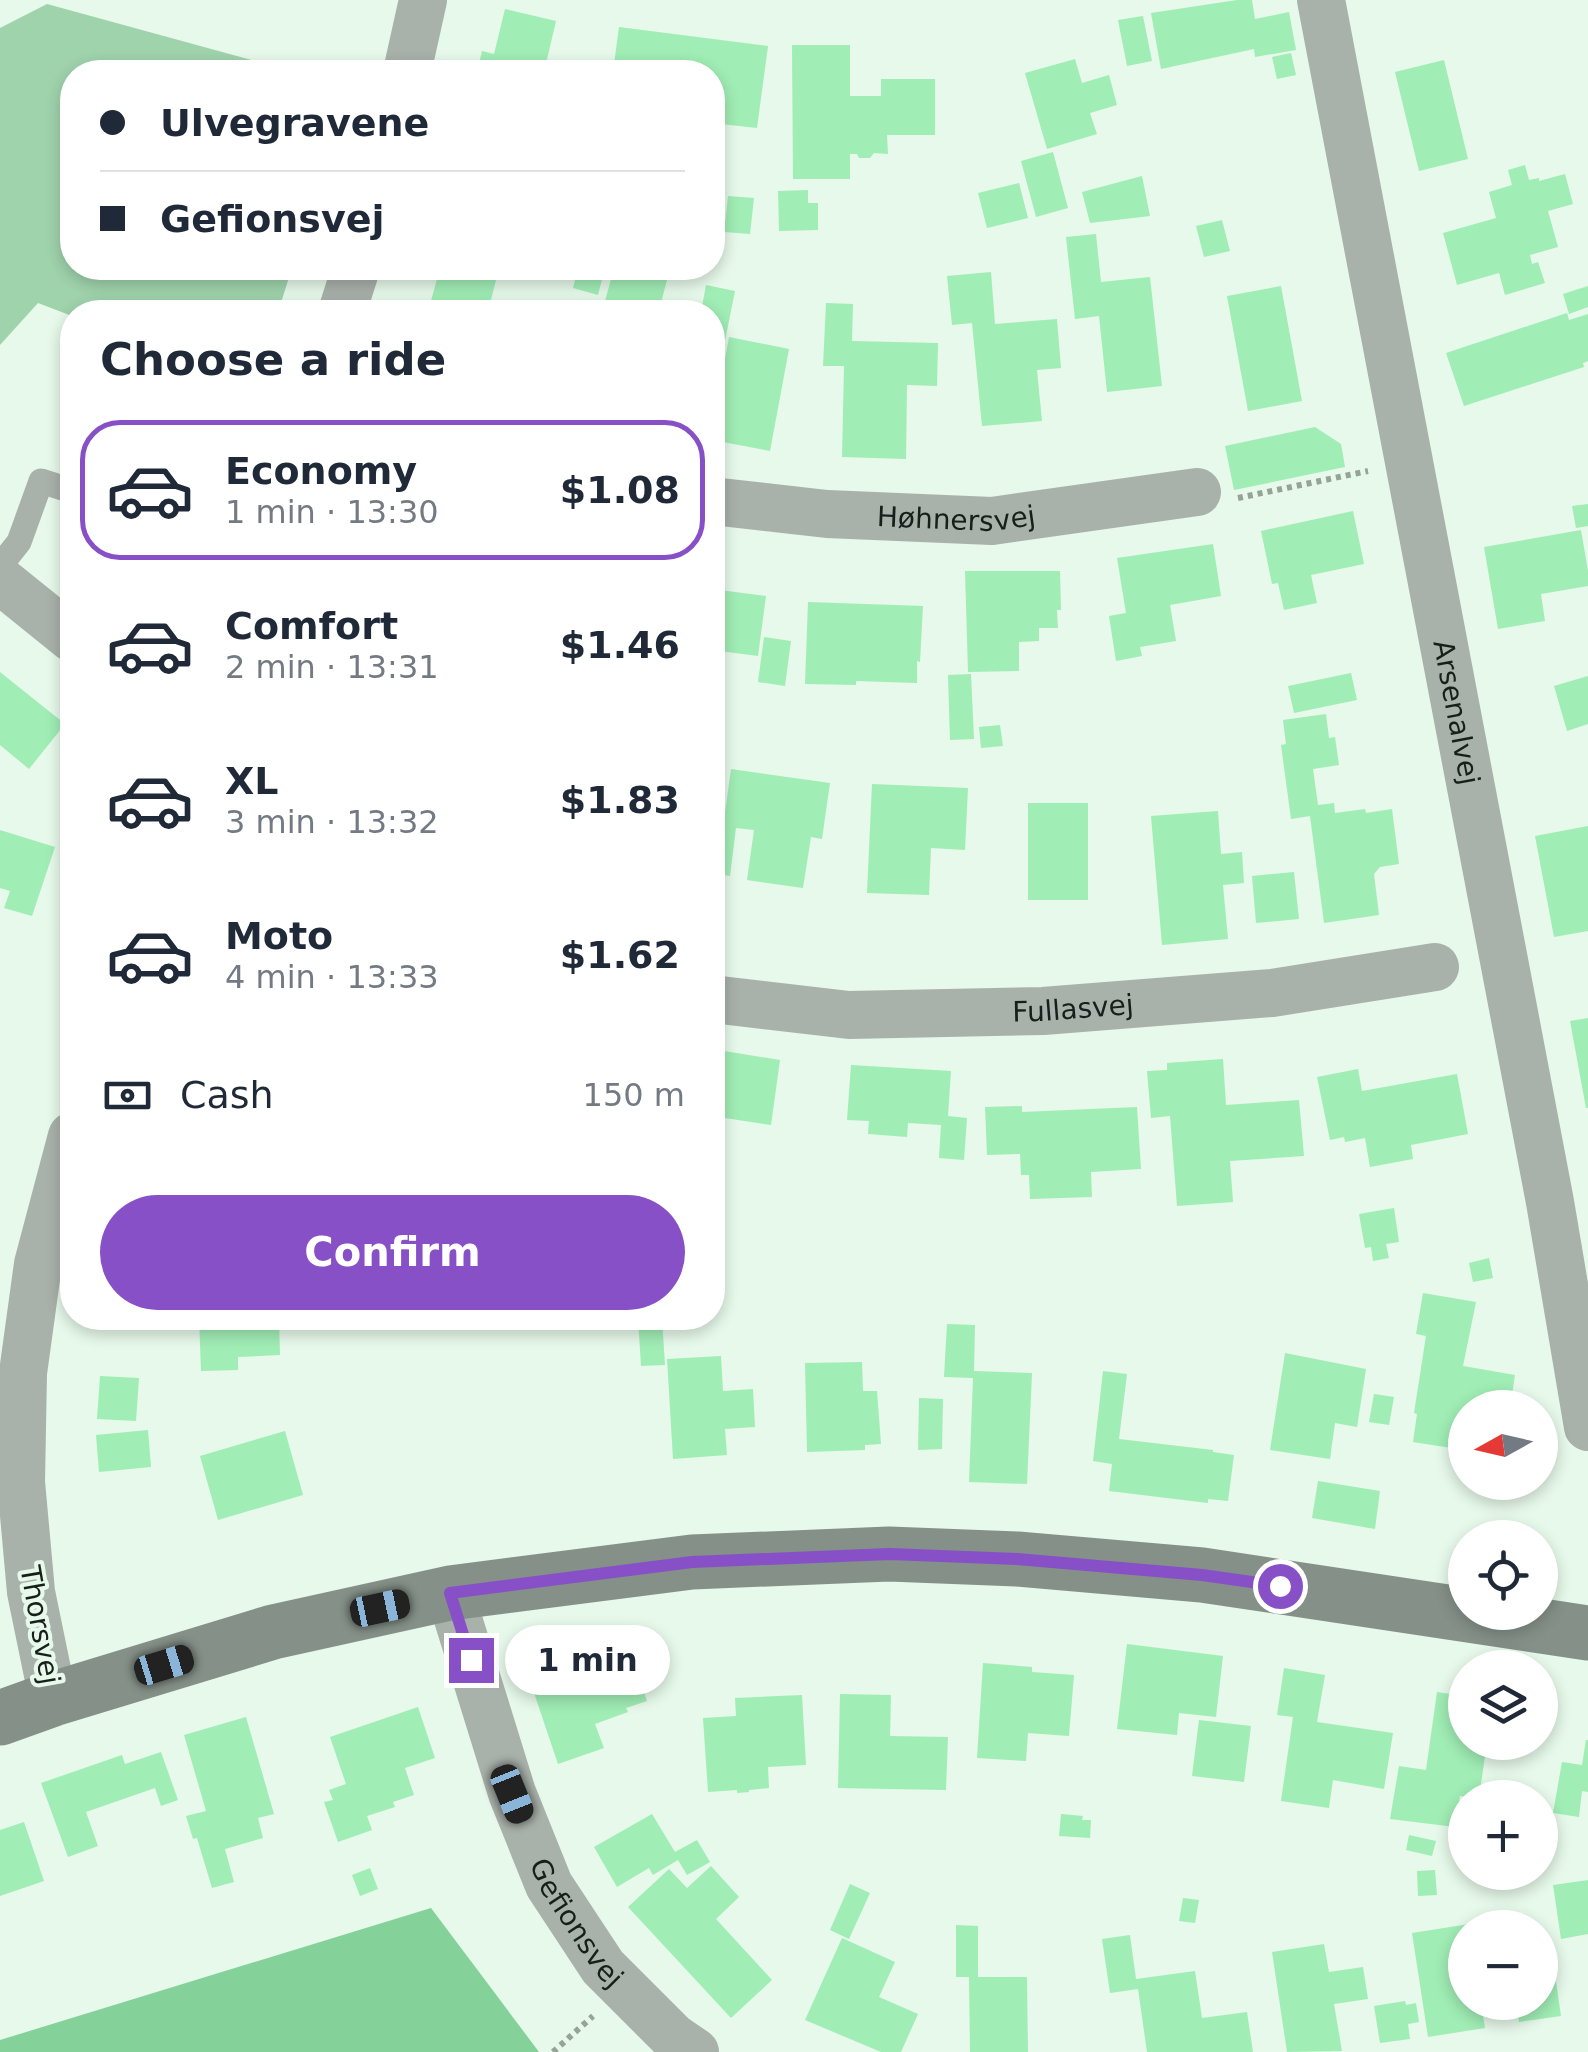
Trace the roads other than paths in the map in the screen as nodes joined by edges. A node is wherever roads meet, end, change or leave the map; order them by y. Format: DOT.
graph roads {
  1 [pos="423,0"];
  2 [pos="1321,0"];
  3 [pos="410,60"];
  4 [pos="60,487"];
  5 [pos="1197,492"];
  6 [pos="725,502"];
  7 [pos="0,566"];
  8 [pos="0,580"];
  9 [pos="60,628"];
  10 [pos="1435,967"];
  11 [pos="725,1000"];
  12 [pos="60,1181"];
  13 [pos="1569,1197"];
  14 [pos="1588,1427"];
  15 [pos="450,1593"];
  16 [pos="1588,1633"];
  17 [pos="54,1699"];
  18 [pos="0,1718"];
  19 [pos="695,2052"];
  1 -- 3 [label="street"];
  2 -- 13 [label="street, Arsenalvej"];
  4 -- 7 [label="lane"];
  5 -- 6 [label="street, Høhnersvej"];
  8 -- 9 [label="street"];
  10 -- 11 [label="street, Fullasvej"];
  12 -- 17 [label="street, Thorsvej"];
  13 -- 14 [label="street, Arsenalvej"];
  15 -- 16 [label="street"];
  15 -- 17 [label="street"];
  15 -- 19 [label="street, Gefionsvej"];
  17 -- 18 [label="street"];
}
